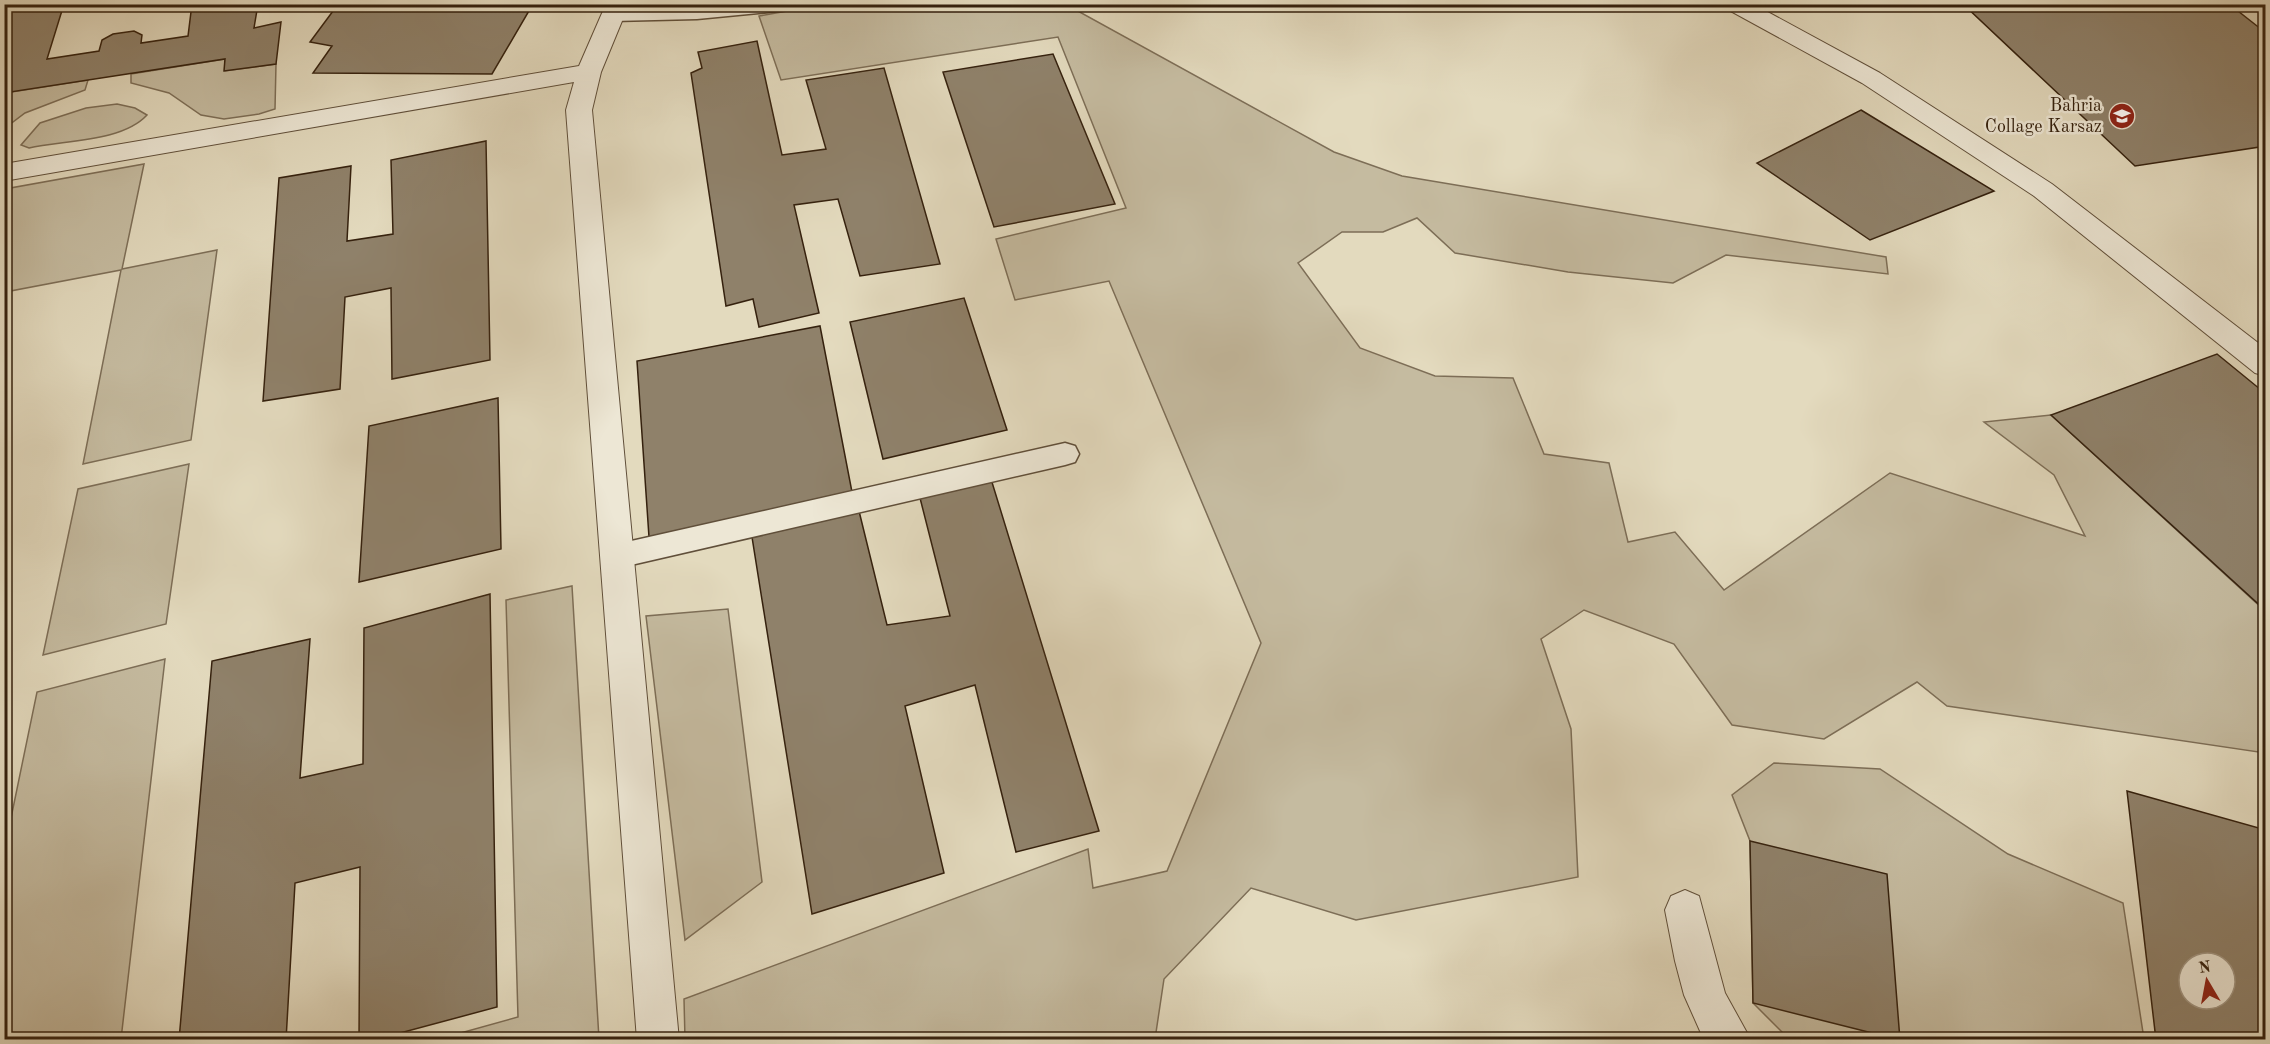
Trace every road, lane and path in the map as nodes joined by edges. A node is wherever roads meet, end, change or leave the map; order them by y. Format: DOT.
graph roads {
  1 [pos="789,4"];
  2 [pos="1735,4"];
  3 [pos="615,10"];
  4 [pos="589,72"];
  5 [pos="4,173"];
  6 [pos="2265,365"];
  7 [pos="1065,454"];
  8 [pos="618,556"];
  9 [pos="1686,910"];
  10 [pos="658,1040"];
  11 [pos="1730,1040"];
  1 -- 3 [label="lane"];
  2 -- 6 [label="street"];
  3 -- 4 [label="street"];
  4 -- 5 [label="street"];
  4 -- 8 [label="street"];
  7 -- 8 [label="lane"];
  8 -- 10 [label="street"];
  9 -- 11 [label="street"];
}
